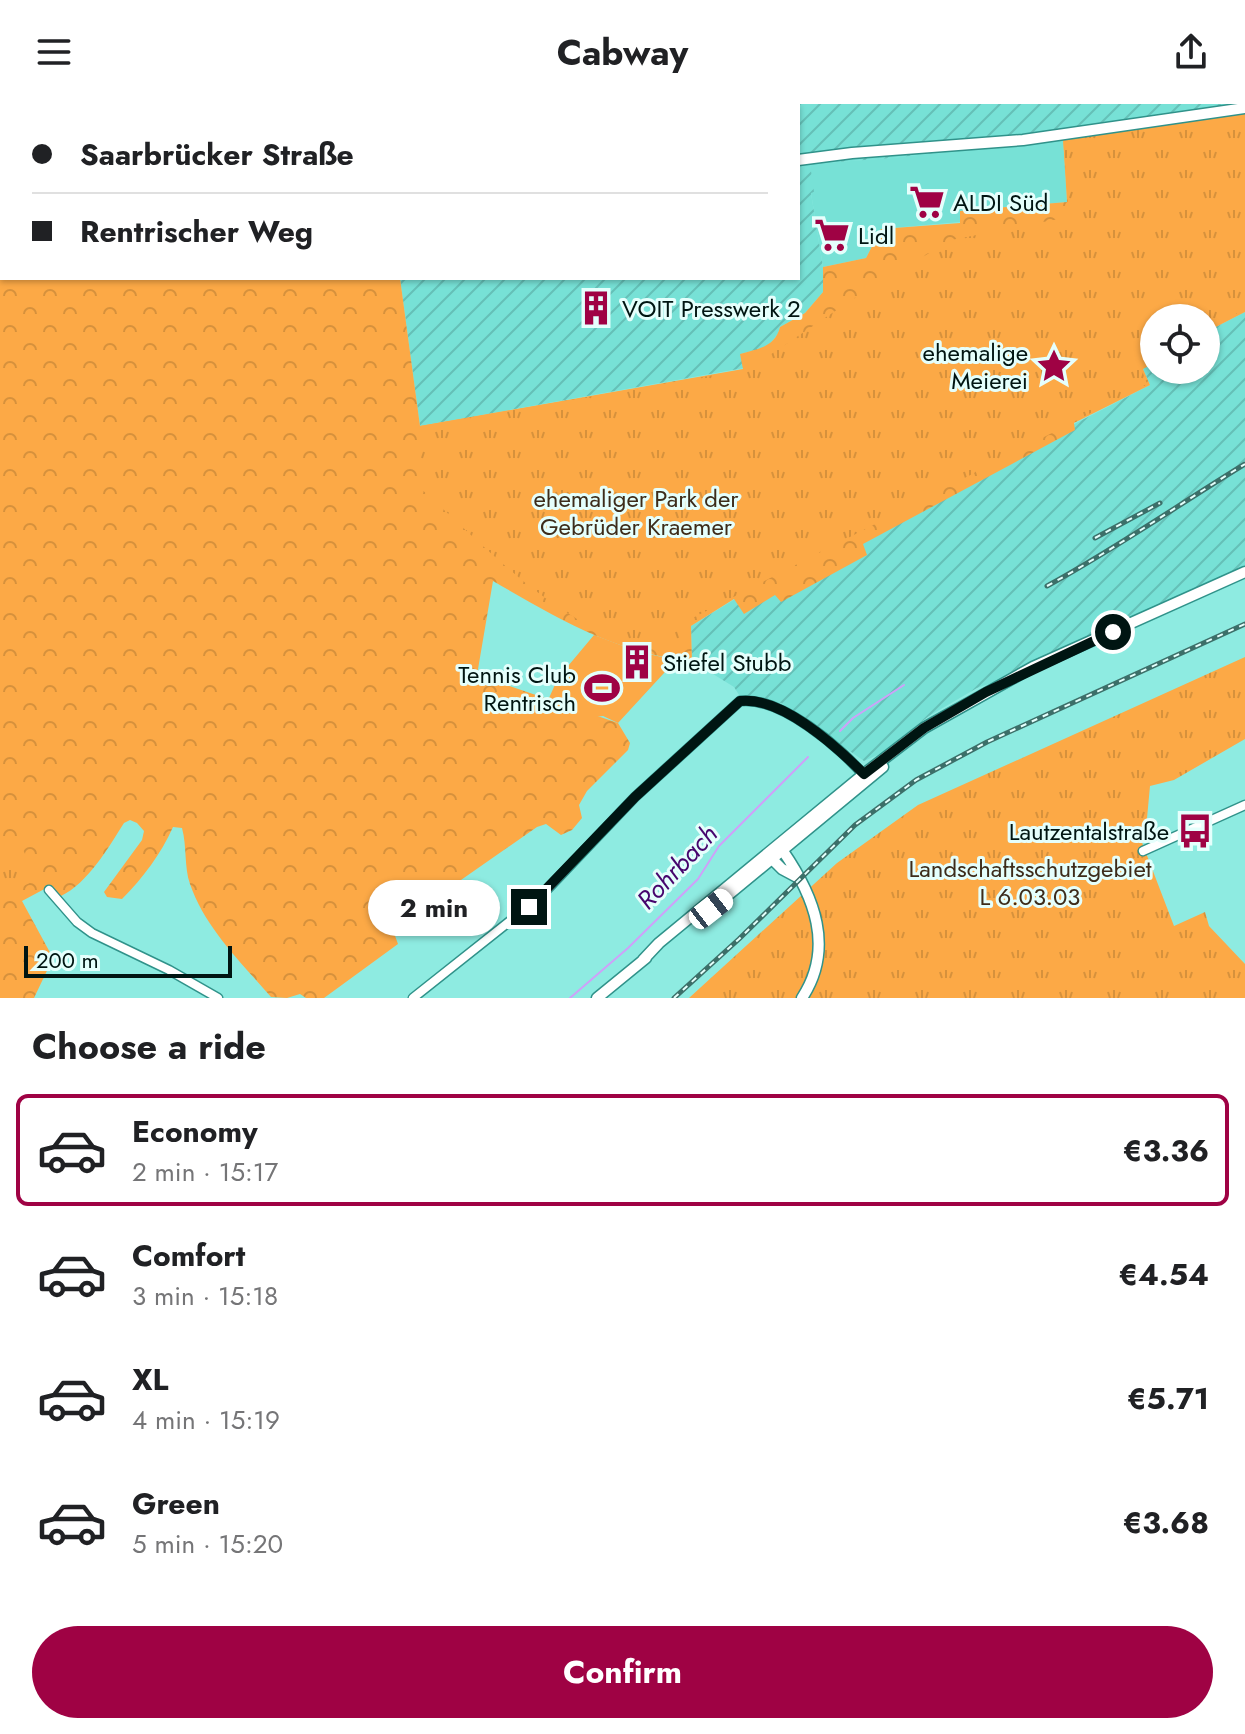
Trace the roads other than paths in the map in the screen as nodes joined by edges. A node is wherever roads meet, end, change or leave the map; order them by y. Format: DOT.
graph roads {
  1 [pos="1245,108"];
  2 [pos="800,160"];
  3 [pos="1245,572"];
  4 [pos="866,777"];
  5 [pos="1245,805"];
  6 [pos="1143,851"];
  7 [pos="776,854"];
  8 [pos="49,890"];
  9 [pos="218,998"];
  10 [pos="413,998"];
  11 [pos="597,998"];
  12 [pos="802,998"];
  1 -- 2 [label="main road"];
  3 -- 4 [label="main road"];
  4 -- 7 [label="main road"];
  4 -- 10 [label="street"];
  5 -- 6 [label="street"];
  7 -- 11 [label="main road"];
  7 -- 12 [label="main road"];
  8 -- 9 [label="street"];
}
